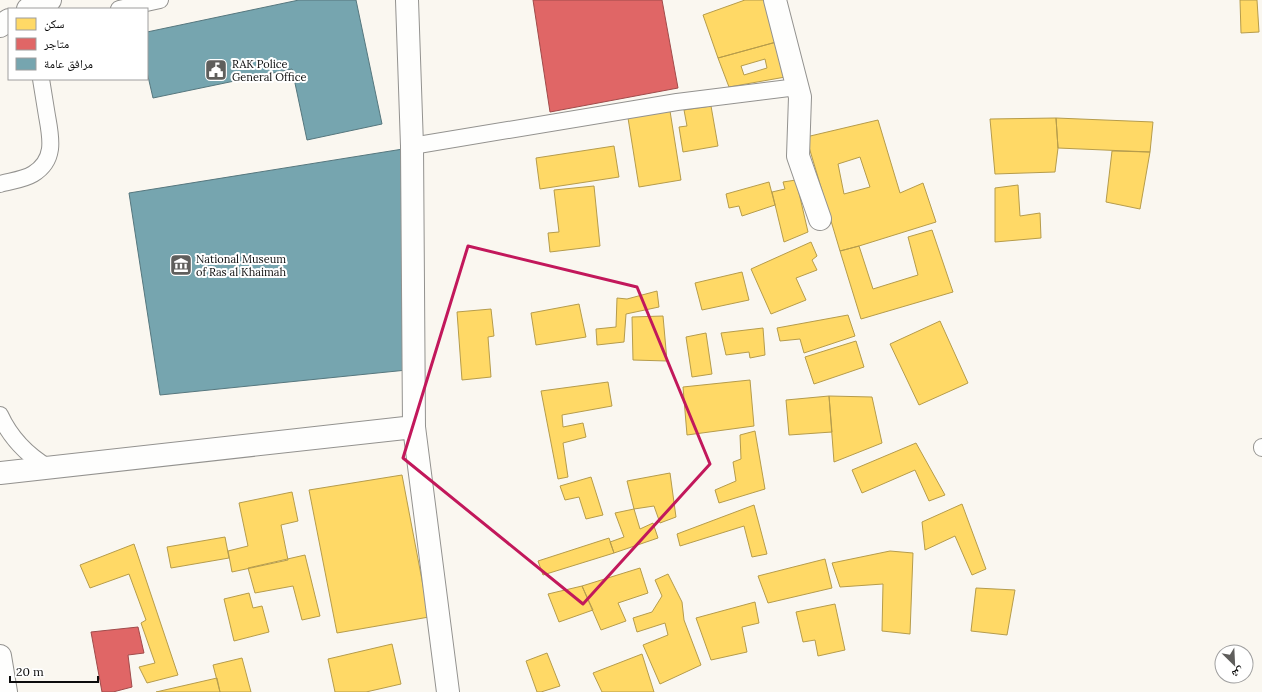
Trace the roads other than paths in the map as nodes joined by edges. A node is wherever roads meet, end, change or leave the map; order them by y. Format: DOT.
graph roads {
  1 [pos="50,0"];
  2 [pos="160,0"];
  3 [pos="408,0"];
  4 [pos="775,0"];
  5 [pos="30,8"];
  6 [pos="124,8"];
  7 [pos="41,80"];
  8 [pos="797,87"];
  9 [pos="412,146"];
  10 [pos="0,184"];
  11 [pos="820,219"];
  12 [pos="0,415"];
  13 [pos="414,427"];
  14 [pos="49,468"];
  15 [pos="0,473"];
  16 [pos="0,656"];
  17 [pos="6,692"];
  18 [pos="448,692"];
  1 -- 5 [label="street"];
  2 -- 6 [label="lane"];
  3 -- 9 [label="street"];
  4 -- 8 [label="street"];
  7 -- 10 [label="lane"];
  8 -- 9 [label="lane"];
  8 -- 11 [label="street"];
  9 -- 13 [label="street"];
  12 -- 14 [label="lane"];
  13 -- 14 [label="street"];
  13 -- 18 [label="street"];
  14 -- 15 [label="street"];
  16 -- 17 [label="street"];
}
